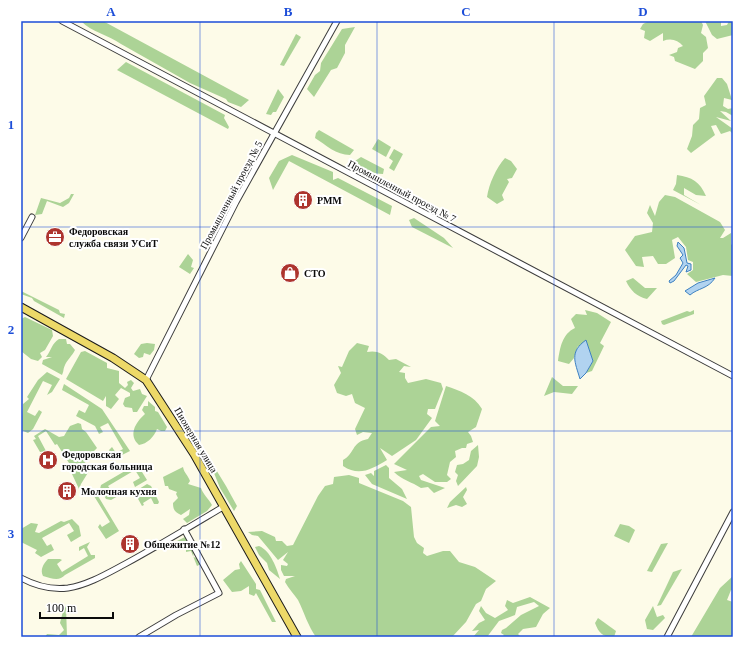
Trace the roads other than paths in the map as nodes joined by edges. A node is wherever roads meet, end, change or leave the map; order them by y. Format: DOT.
graph roads {
  1 [pos="62,21"];
  2 [pos="337,21"];
  3 [pos="273,133"];
  4 [pos="32,217"];
  5 [pos="21,238"];
  6 [pos="21,307"];
  7 [pos="733,376"];
  8 [pos="146,380"];
  9 [pos="223,506"];
  10 [pos="733,512"];
  11 [pos="184,530"];
  12 [pos="21,578"];
  13 [pos="139,637"];
  14 [pos="297,637"];
  15 [pos="667,637"];
  1 -- 3 [label="street, Промышленный проезд № 7"];
  2 -- 3 [label="street, Промышленный проезд № 5"];
  3 -- 7 [label="street, Промышленный проезд № 7"];
  3 -- 8 [label="street, Промышленный проезд № 5"];
  4 -- 5 [label="street"];
  6 -- 8 [label="main road, Пионерная улица"];
  8 -- 9 [label="main road, Пионерная улица"];
  9 -- 11 [label="street"];
  9 -- 14 [label="main road, Пионерная улица"];
  10 -- 15 [label="street"];
  11 -- 12 [label="street"];
  11 -- 13 [label="street"];
}
